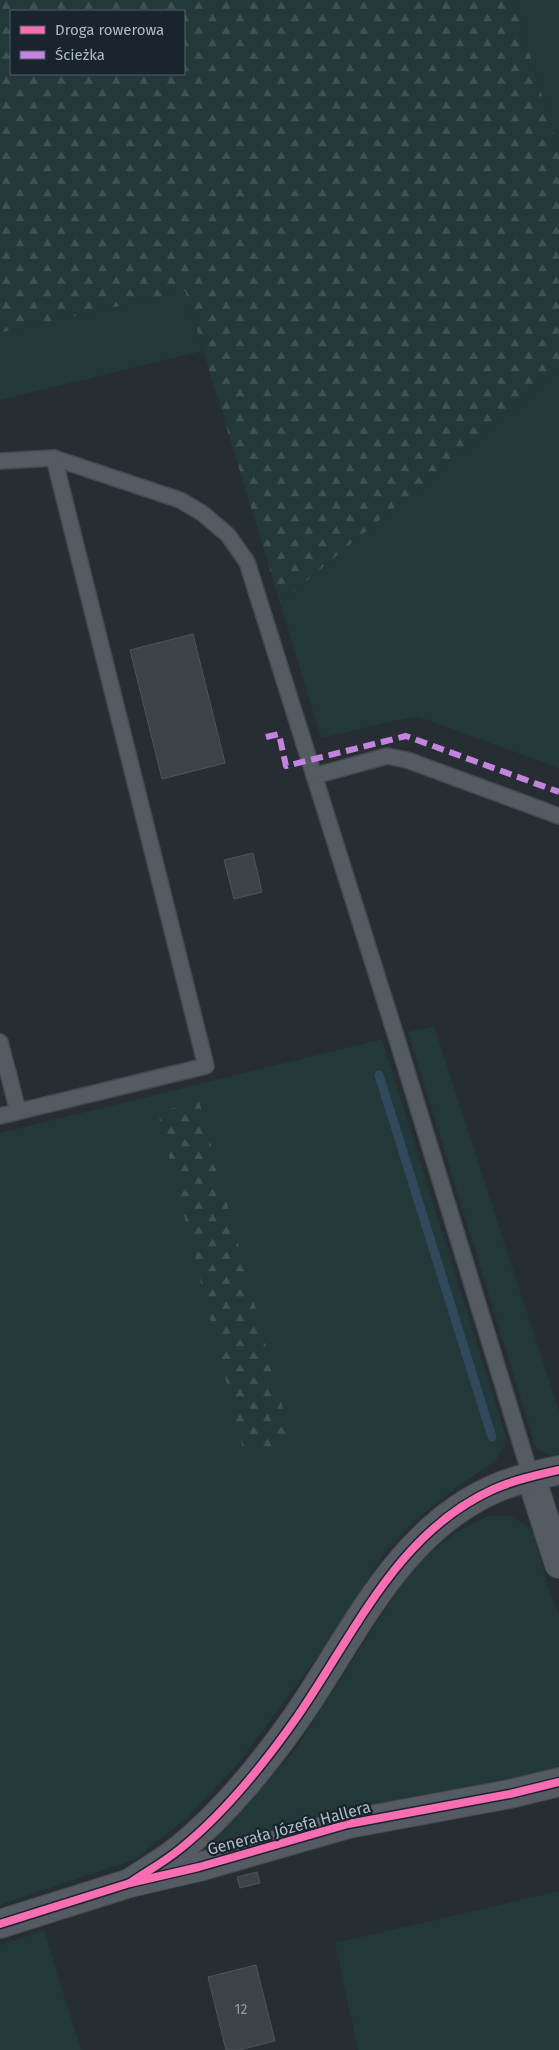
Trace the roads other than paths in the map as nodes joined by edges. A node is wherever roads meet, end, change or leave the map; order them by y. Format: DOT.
graph roads {
  1 [pos="54,458"];
  2 [pos="0,461"];
  3 [pos="314,776"];
  4 [pos="559,816"];
  5 [pos="0,1042"];
  6 [pos="18,1111"];
  7 [pos="0,1116"];
  8 [pos="559,1470"];
  9 [pos="531,1477"];
  10 [pos="559,1564"];
  11 [pos="559,1782"];
  12 [pos="130,1883"];
  13 [pos="0,1924"];
  1 -- 2 [label="lane"];
  1 -- 3 [label="lane"];
  1 -- 6 [label="lane"];
  3 -- 4 [label="lane"];
  3 -- 9 [label="lane"];
  5 -- 6 [label="lane"];
  6 -- 7 [label="lane"];
  8 -- 9 [label="street"];
  9 -- 10 [label="street"];
  9 -- 12 [label="street"];
  11 -- 12 [label="street, Generała Józefa Hallera"];
  12 -- 13 [label="street, Generała Józefa Hallera"];
}
